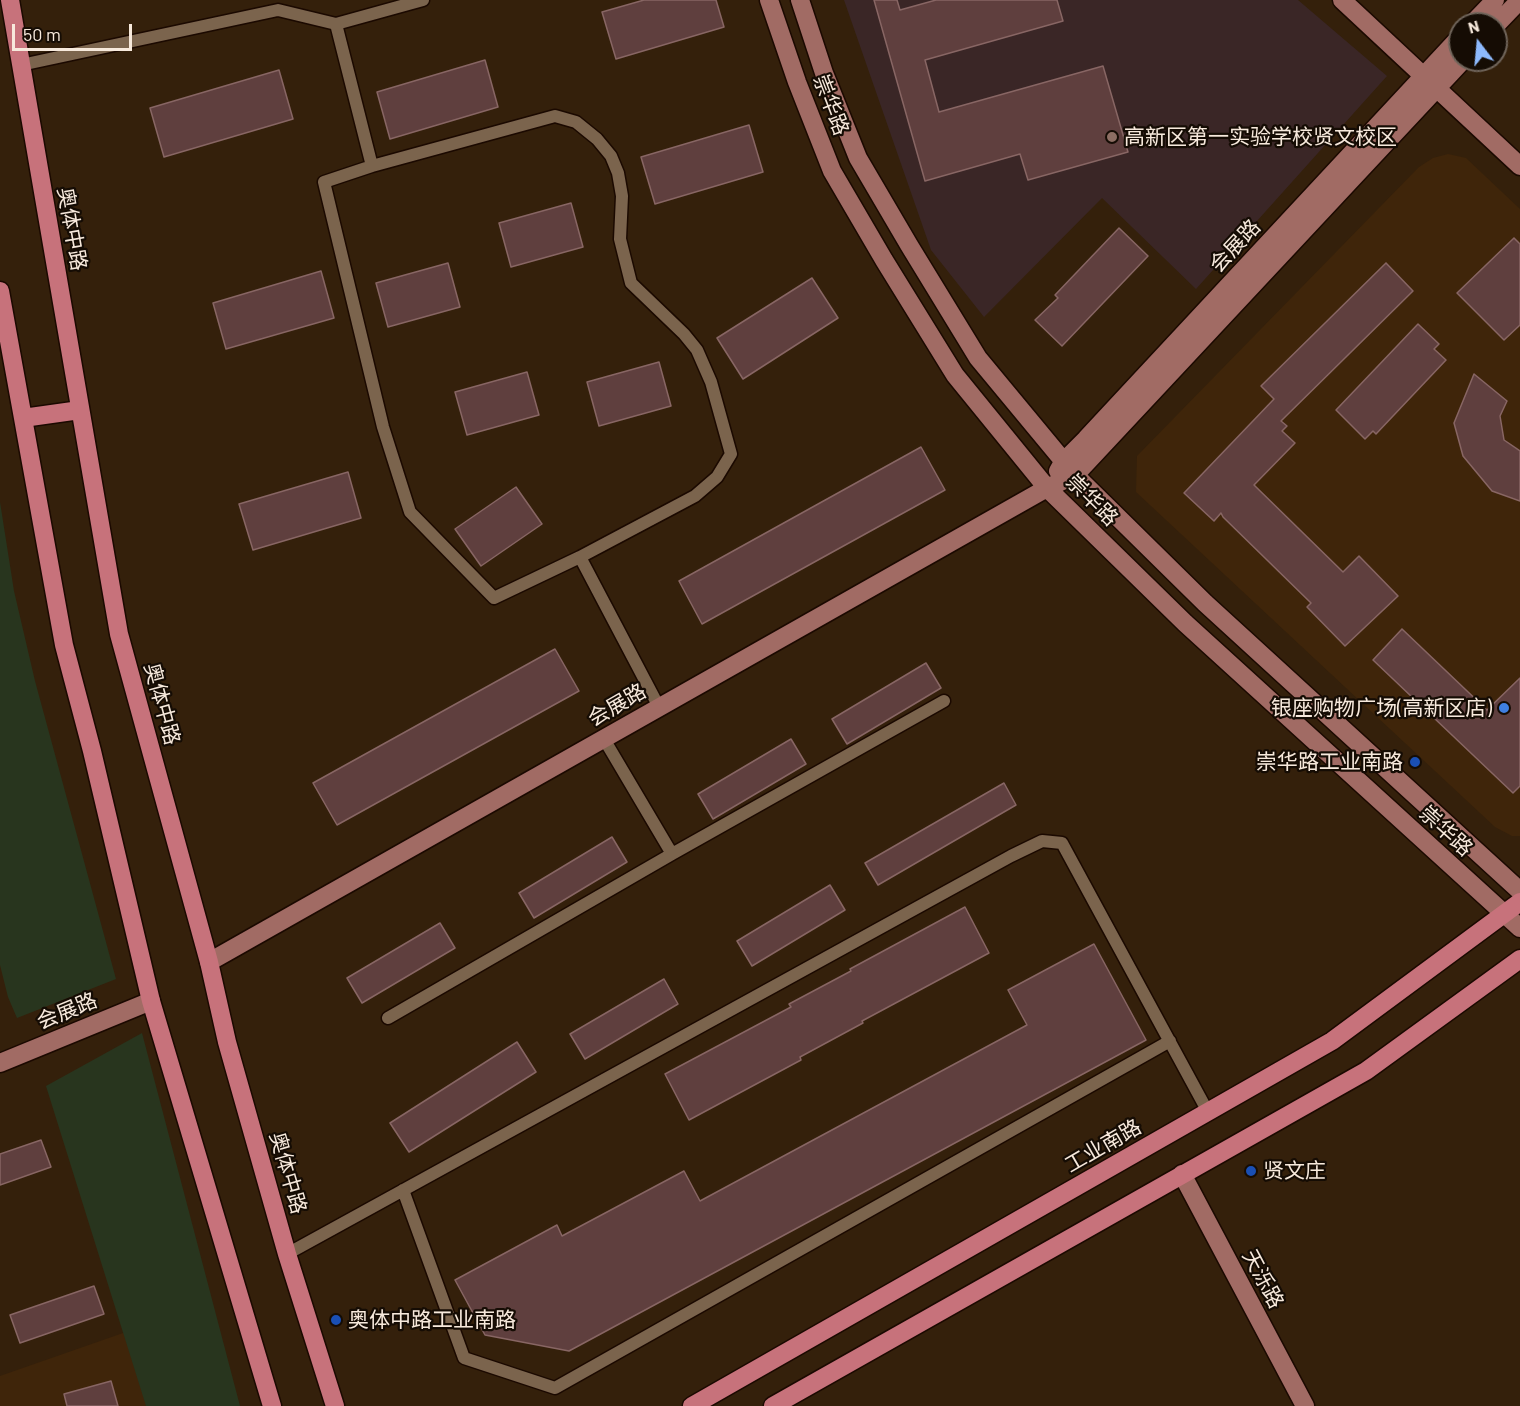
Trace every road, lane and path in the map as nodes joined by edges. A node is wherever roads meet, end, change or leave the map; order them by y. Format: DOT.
graph roads {
  1 [pos="10,0"];
  2 [pos="423,0"];
  3 [pos="769,0"];
  4 [pos="800,0"];
  5 [pos="1342,0"];
  6 [pos="1495,0"];
  7 [pos="1520,0"];
  8 [pos="278,5"];
  9 [pos="1484,12"];
  10 [pos="1508,12"];
  11 [pos="336,24"];
  12 [pos="1448,55"];
  13 [pos="21,65"];
  14 [pos="1448,70"];
  15 [pos="1429,83"];
  16 [pos="372,166"];
  17 [pos="1520,166"];
  18 [pos="0,291"];
  19 [pos="80,410"];
  20 [pos="23,418"];
  21 [pos="1069,469"];
  22 [pos="1047,488"];
  23 [pos="580,557"];
  24 [pos="944,701"];
  25 [pos="659,707"];
  26 [pos="604,739"];
  27 [pos="672,854"];
  28 [pos="1520,891"];
  29 [pos="1520,902"];
  30 [pos="1503,913"];
  31 [pos="1520,928"];
  32 [pos="1520,959"];
  33 [pos="209,962"];
  34 [pos="151,1001"];
  35 [pos="388,1018"];
  36 [pos="1170,1041"];
  37 [pos="0,1063"];
  38 [pos="1208,1112"];
  39 [pos="1182,1174"];
  40 [pos="403,1190"];
  41 [pos="287,1254"];
  42 [pos="272,1406"];
  43 [pos="335,1406"];
  44 [pos="692,1406"];
  45 [pos="772,1406"];
  46 [pos="1305,1406"];
  1 -- 13 [label="main road, 奥体中路"];
  2 -- 11 [label="street"];
  3 -- 22 [label="main road, 崇华路"];
  4 -- 21 [label="main road, 崇华路"];
  5 -- 15 [label="main road"];
  6 -- 9 [label="main road"];
  7 -- 10 [label="main road"];
  8 -- 11 [label="street"];
  8 -- 13 [label="street"];
  11 -- 16 [label="street"];
  12 -- 15 [label="main road, 会展路"];
  13 -- 19 [label="main road, 奥体中路"];
  14 -- 15 [label="main road, 会展路"];
  15 -- 17 [label="main road"];
  15 -- 21 [label="main road, 会展路"];
  16 -- 23 [label="street"];
  16 -- 23 [label="street"];
  18 -- 20 [label="main road"];
  19 -- 20 [label="main road"];
  19 -- 33 [label="main road, 奥体中路"];
  20 -- 34 [label="main road"];
  21 -- 22 [label="main road, 会展路"];
  21 -- 28 [label="main road, 崇华路"];
  22 -- 25 [label="main road, 会展路"];
  22 -- 30 [label="main road, 崇华路"];
  23 -- 25 [label="street"];
  24 -- 27 [label="street"];
  25 -- 26 [label="main road, 会展路"];
  26 -- 27 [label="street"];
  26 -- 33 [label="main road, 会展路"];
  27 -- 35 [label="street"];
  29 -- 30 [label="main road, 工业南路"];
  30 -- 31 [label="main road, 崇华路"];
  30 -- 38 [label="main road, 工业南路"];
  32 -- 39 [label="main road"];
  33 -- 41 [label="main road, 奥体中路"];
  34 -- 37 [label="main road, 会展路"];
  34 -- 42 [label="main road"];
  36 -- 38 [label="street"];
  36 -- 40 [label="street"];
  36 -- 40 [label="street"];
  38 -- 44 [label="main road, 工业南路"];
  39 -- 45 [label="main road"];
  39 -- 46 [label="main road, 天泺路"];
  40 -- 41 [label="street"];
  41 -- 43 [label="main road, 奥体中路"];
}
